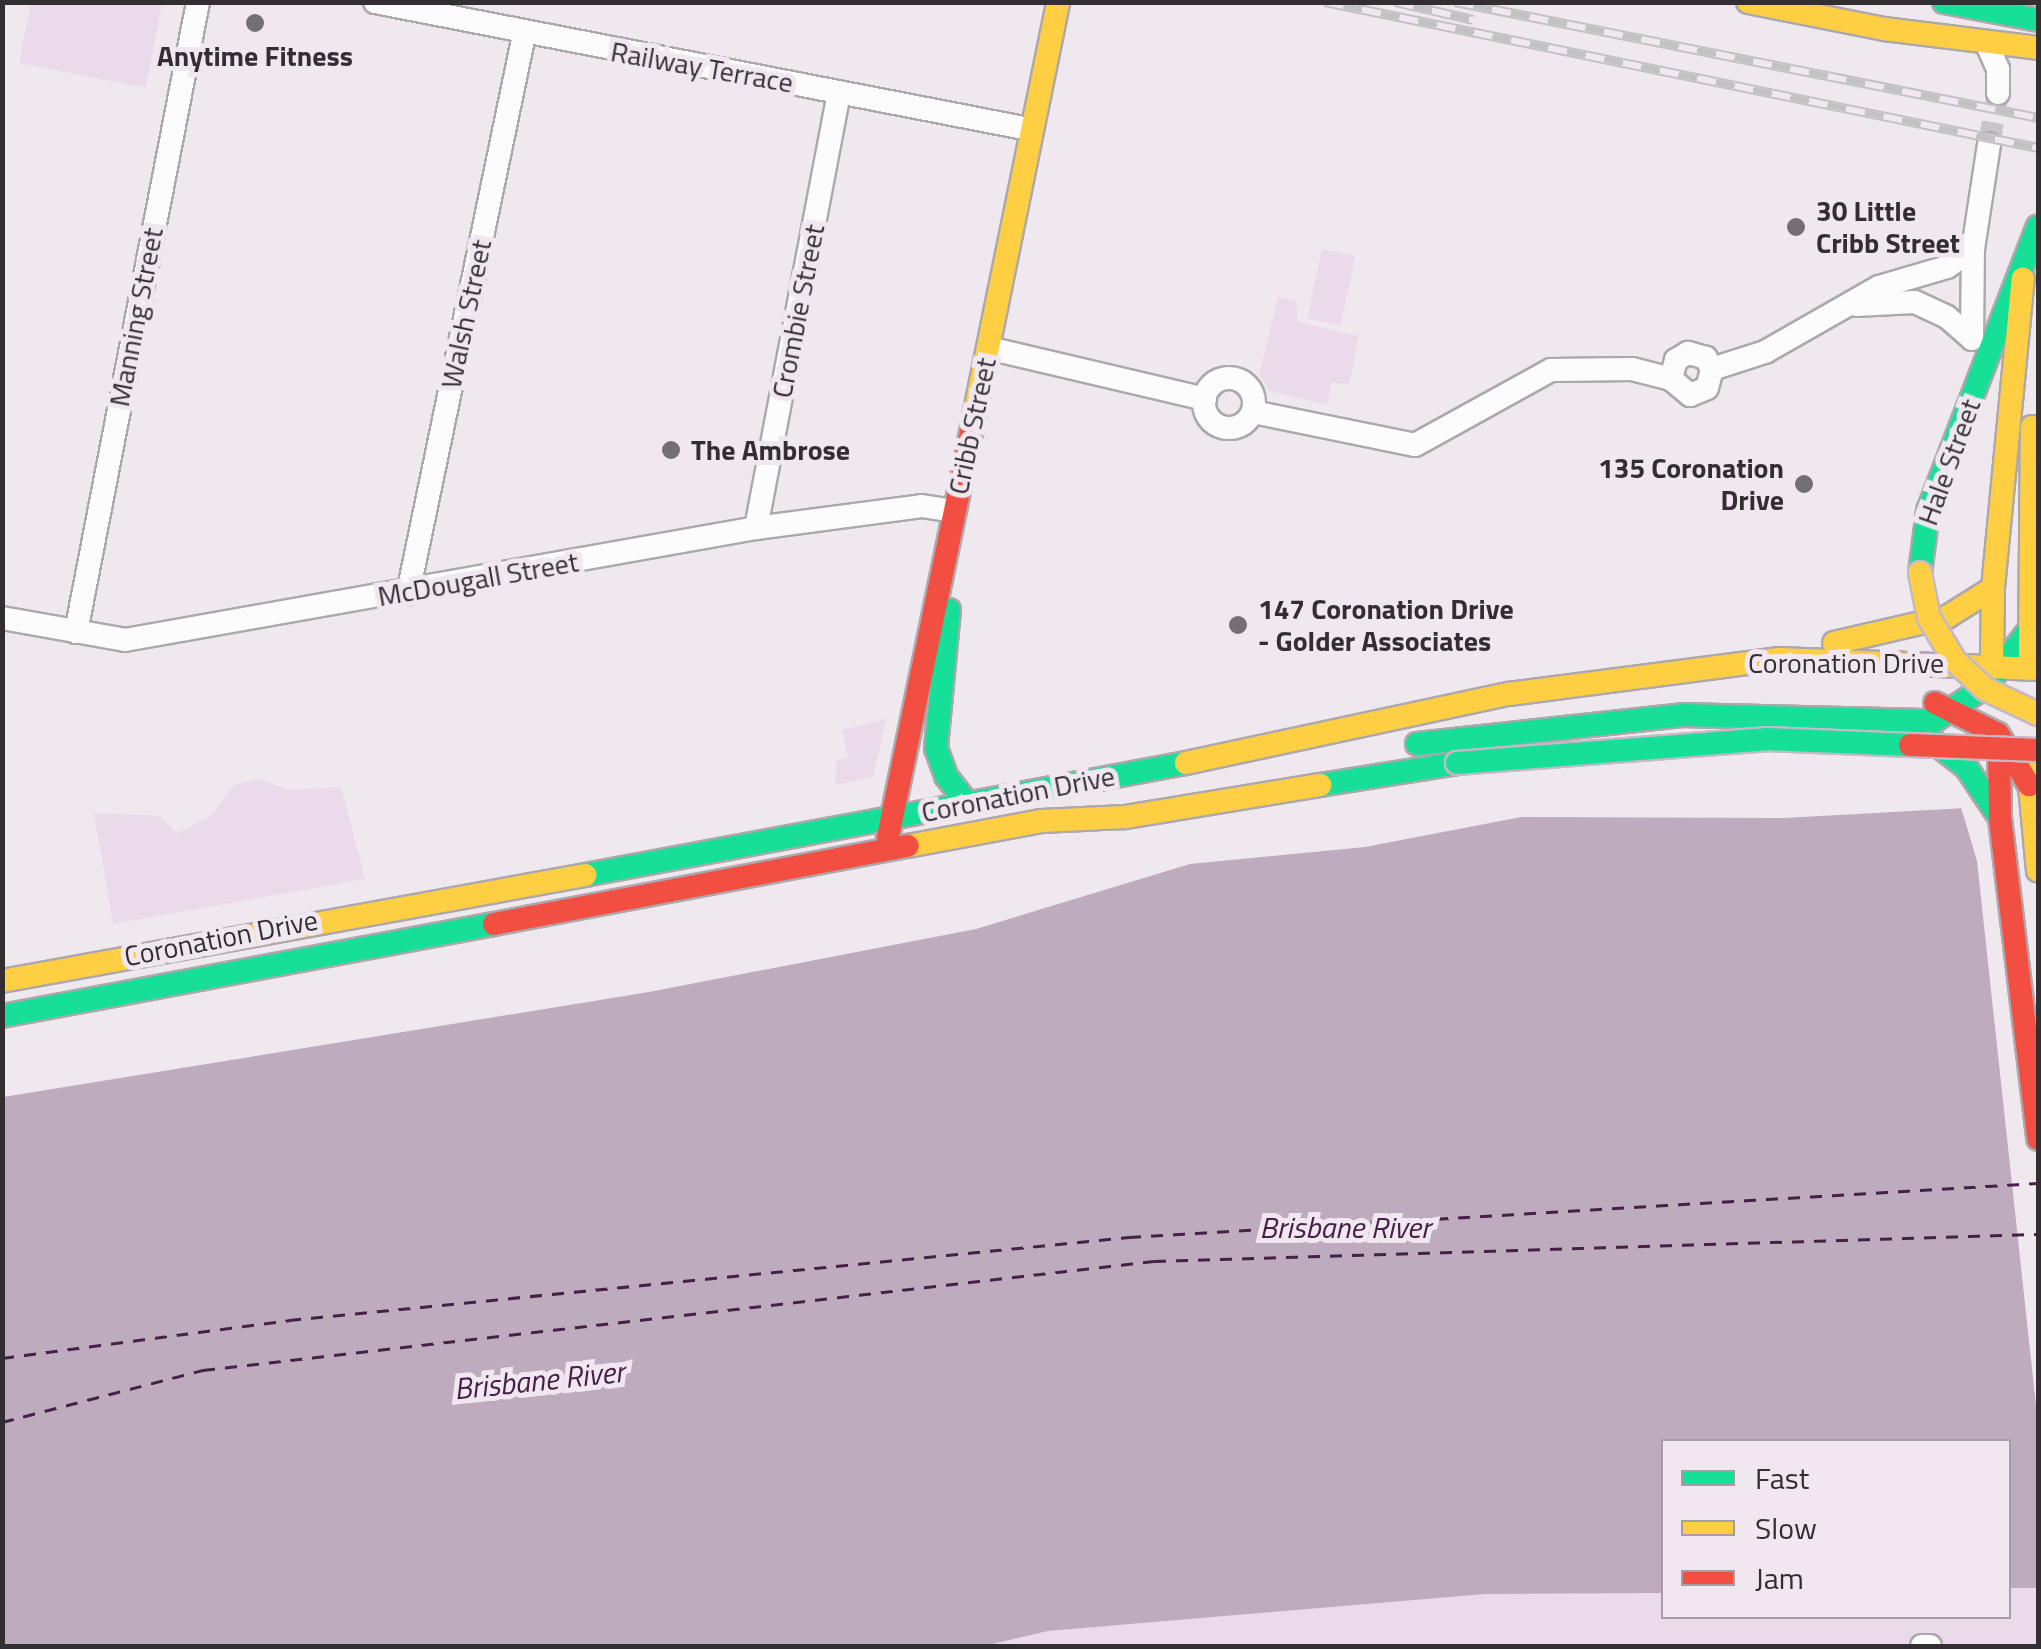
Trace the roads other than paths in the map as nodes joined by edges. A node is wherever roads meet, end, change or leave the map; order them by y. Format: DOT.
graph roads {
  1 [pos="198,2"];
  2 [pos="376,2"];
  3 [pos="1058,2"];
  4 [pos="1748,2"];
  5 [pos="1944,2"];
  6 [pos="2038,20"];
  7 [pos="524,34"];
  8 [pos="1986,42"];
  9 [pos="2038,48"];
  10 [pos="839,93"];
  11 [pos="1998,94"];
  12 [pos="1029,130"];
  13 [pos="1988,144"];
  14 [pos="2038,226"];
  15 [pos="1973,249"];
  16 [pos="2022,278"];
  17 [pos="1856,304"];
  18 [pos="1972,339"];
  19 [pos="988,348"];
  20 [pos="2038,365"];
  21 [pos="1205,399"];
  22 [pos="1253,412"];
  23 [pos="1952,450"];
  24 [pos="955,510"];
  25 [pos="756,528"];
  26 [pos="948,547"];
  27 [pos="1993,588"];
  28 [pos="408,593"];
  29 [pos="2,618"];
  30 [pos="2030,629"];
  31 [pos="76,632"];
  32 [pos="1778,659"];
  33 [pos="1996,669"];
  34 [pos="2034,669"];
  35 [pos="1675,671"];
  36 [pos="1959,710"];
  37 [pos="2038,714"];
  38 [pos="1726,715"];
  39 [pos="1998,734"];
  40 [pos="2032,767"];
  41 [pos="969,804"];
  42 [pos="2000,818"];
  43 [pos="892,820"];
  44 [pos="1041,820"];
  45 [pos="886,849"];
  46 [pos="2038,871"];
  47 [pos="2,981"];
  48 [pos="2,1016"];
  49 [pos="2038,1139"];
  50 [pos="1922,1646"];
  51 [pos="1930,1646"];
  1 -- 31 [label="street, Manning Street"];
  2 -- 7 [label="street, Railway Terrace"];
  3 -- 12 [label="main road, Cribb Street"];
  4 -- 8 [label="main road"];
  5 -- 6 [label="main road"];
  7 -- 10 [label="street, Railway Terrace"];
  7 -- 28 [label="street, Walsh Street"];
  8 -- 9 [label="main road"];
  8 -- 11 [label="street"];
  10 -- 12 [label="street, Railway Terrace"];
  10 -- 25 [label="street, Crombie Street"];
  12 -- 19 [label="main road, Cribb Street"];
  13 -- 15 [label="street"];
  14 -- 16 [label="main road, Hale Street"];
  15 -- 17 [label="street"];
  15 -- 18 [label="street"];
  16 -- 23 [label="main road, Hale Street"];
  16 -- 27 [label="main road"];
  17 -- 18 [label="street"];
  17 -- 22 [label="street"];
  18 -- 23 [label="main road"];
  19 -- 21 [label="street"];
  19 -- 24 [label="main road, Cribb Street"];
  20 -- 30 [label="main road"];
  21 -- 22 [label="street"];
  21 -- 22 [label="street"];
  23 -- 37 [label="main road, Hale Street, bridge"];
  24 -- 25 [label="street, McDougall Street"];
  24 -- 26 [label="main road, Cribb Street"];
  25 -- 28 [label="street, McDougall Street"];
  26 -- 41 [label="main road"];
  26 -- 43 [label="main road, Cribb Street"];
  27 -- 32 [label="main road"];
  27 -- 33 [label="main road"];
  28 -- 31 [label="street, McDougall Street"];
  29 -- 31 [label="street, McDougall Street"];
  30 -- 33 [label="main road"];
  30 -- 34 [label="main road"];
  32 -- 33 [label="main road, Coronation Drive"];
  32 -- 35 [label="main road, Coronation Drive"];
  33 -- 34 [label="main road, Coronation Drive"];
  33 -- 36 [label="main road"];
  33 -- 39 [label="main road"];
  34 -- 40 [label="main road"];
  35 -- 36 [label="main road"];
  35 -- 41 [label="main road, Coronation Drive"];
  36 -- 38 [label="main road"];
  36 -- 39 [label="main road"];
  38 -- 42 [label="main road"];
  38 -- 44 [label="main road"];
  39 -- 40 [label="main road"];
  39 -- 42 [label="main road"];
  40 -- 44 [label="main road, Coronation Drive, bridge"];
  40 -- 46 [label="main road"];
  41 -- 43 [label="main road, Coronation Drive"];
  42 -- 49 [label="main road"];
  43 -- 45 [label="main road, Cribb Street"];
  43 -- 47 [label="main road, Coronation Drive"];
  44 -- 45 [label="main road, Coronation Drive"];
  45 -- 48 [label="main road, Coronation Drive"];
  50 -- 51 [label="street"];
}
